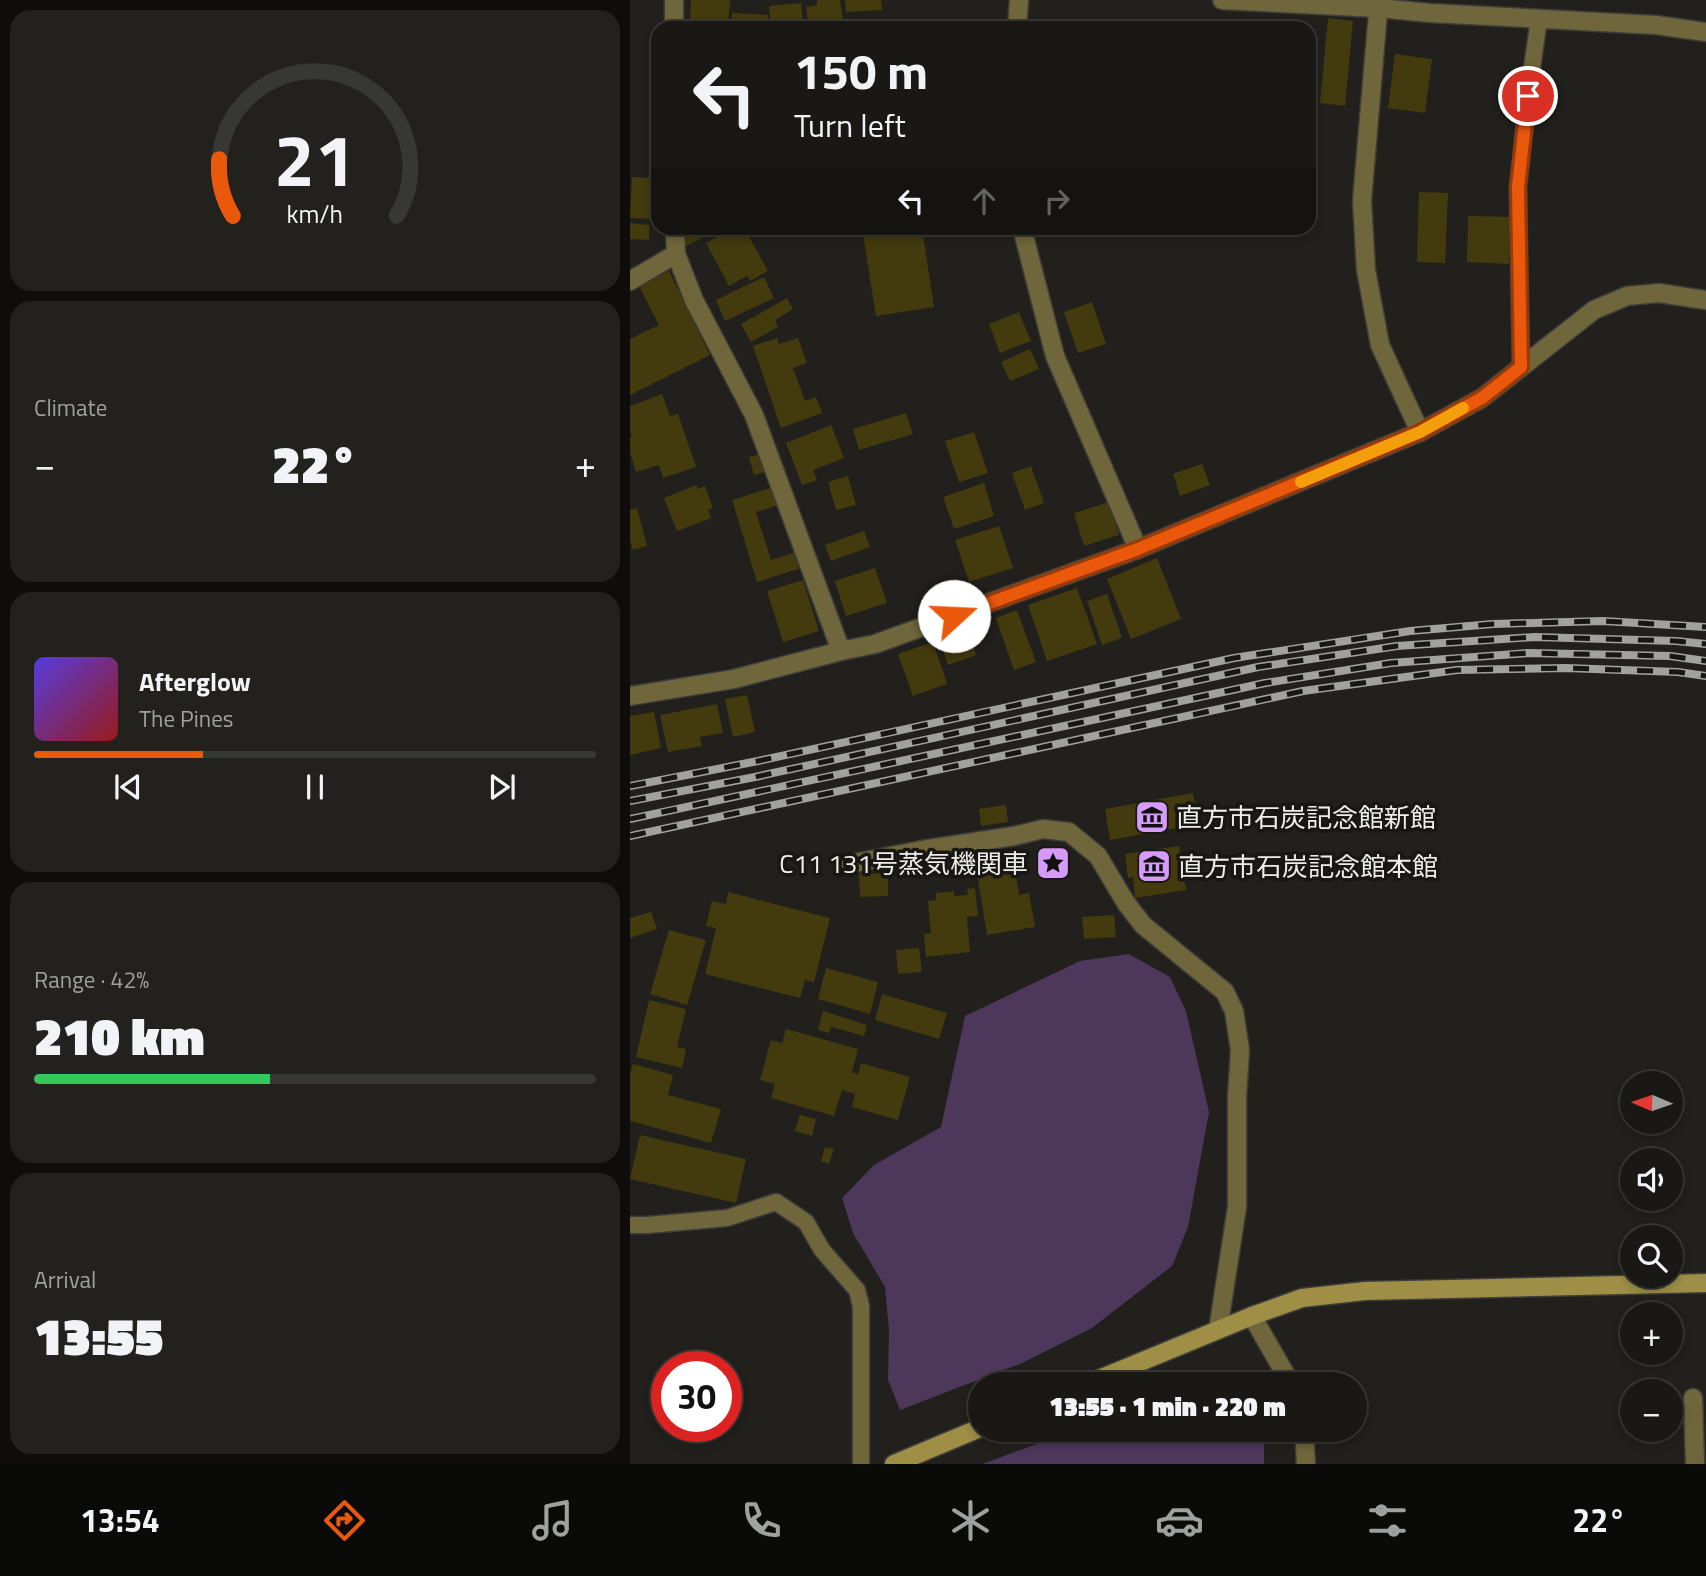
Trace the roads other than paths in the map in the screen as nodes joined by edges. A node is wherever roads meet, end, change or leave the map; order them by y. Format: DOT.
graph roads {
  1 [pos="674,0"];
  2 [pos="1018,0"];
  3 [pos="1222,0"];
  4 [pos="1379,4"];
  5 [pos="1539,19"];
  6 [pos="674,21"];
  7 [pos="1017,21"];
  8 [pos="1706,32"];
  9 [pos="676,235"];
  10 [pos="1024,235"];
  11 [pos="676,254"];
  12 [pos="630,281"];
  13 [pos="1706,300"];
  14 [pos="1521,367"];
  15 [pos="1420,432"];
  16 [pos="1138,549"];
  17 [pos="841,651"];
  18 [pos="630,696"];
  19 [pos="850,864"];
  20 [pos="630,1225"];
  21 [pos="1706,1283"];
  22 [pos="1252,1316"];
  23 [pos="1218,1330"];
  24 [pos="1116,1372"];
  25 [pos="1285,1372"];
  26 [pos="1693,1398"];
  27 [pos="968,1433"];
  28 [pos="1305,1442"];
  29 [pos="861,1464"];
  30 [pos="894,1464"];
  31 [pos="1306,1464"];
  32 [pos="1695,1464"];
  1 -- 6 [label="street"];
  2 -- 7 [label="street"];
  3 -- 4 [label="street"];
  4 -- 5 [label="street"];
  4 -- 15 [label="street"];
  5 -- 8 [label="street"];
  5 -- 14 [label="lane"];
  9 -- 11 [label="street"];
  10 -- 16 [label="street"];
  11 -- 12 [label="street"];
  11 -- 17 [label="street"];
  13 -- 14 [label="street"];
  14 -- 15 [label="street"];
  15 -- 16 [label="street"];
  16 -- 17 [label="street"];
  17 -- 18 [label="street"];
  19 -- 23 [label="street"];
  20 -- 29 [label="lane"];
  21 -- 22 [label="street"];
  22 -- 23 [label="street"];
  22 -- 25 [label="street"];
  23 -- 24 [label="street"];
  26 -- 32 [label="street"];
  27 -- 30 [label="street"];
  28 -- 31 [label="street"];
}
